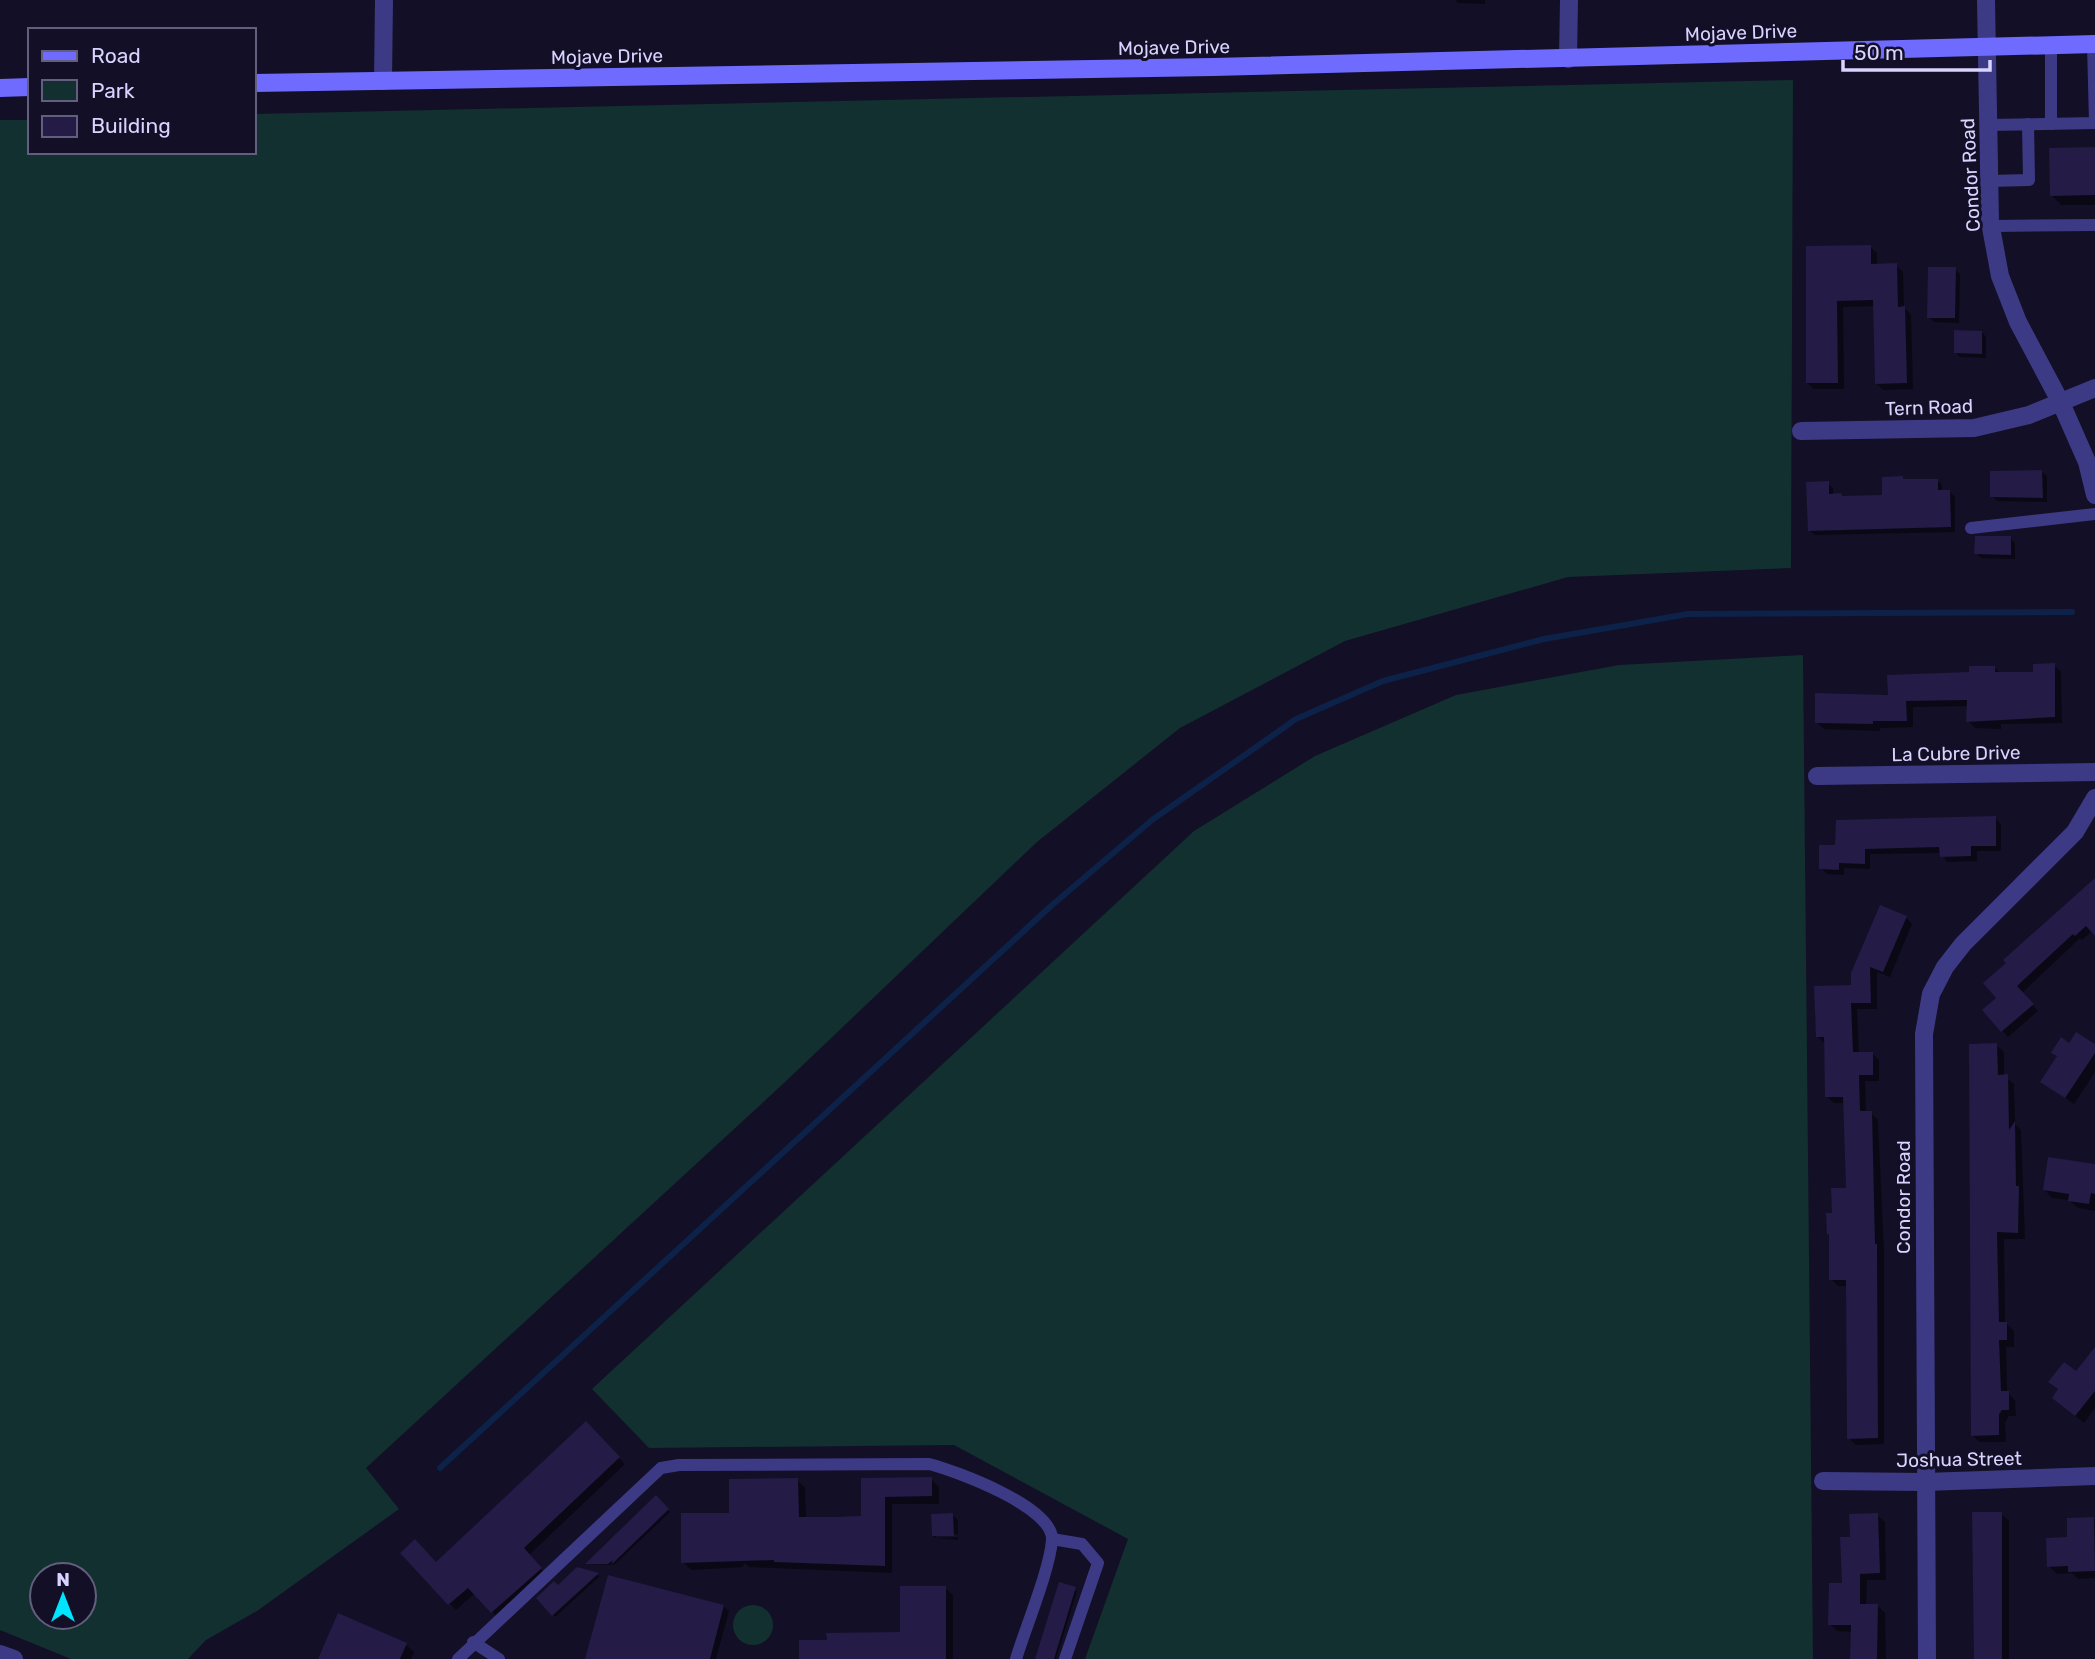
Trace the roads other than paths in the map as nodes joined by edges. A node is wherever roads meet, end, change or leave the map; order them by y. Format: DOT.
graph roads {
  1 [pos="384,0"];
  2 [pos="1569,0"];
  3 [pos="1986,0"];
  4 [pos="2094,44"];
  5 [pos="2051,45"];
  6 [pos="1986,46"];
  7 [pos="1568,59"];
  8 [pos="383,81"];
  9 [pos="256,83"];
  10 [pos="28,87"];
  11 [pos="0,88"];
  12 [pos="2028,124"];
  13 [pos="2051,124"];
  14 [pos="1988,125"];
  15 [pos="1989,181"];
  16 [pos="2095,225"];
  17 [pos="1991,226"];
  18 [pos="2095,388"];
  19 [pos="2061,403"];
  20 [pos="1801,431"];
  21 [pos="2095,495"];
  22 [pos="2095,514"];
  23 [pos="1971,528"];
  24 [pos="2095,772"];
  25 [pos="1817,776"];
  26 [pos="2095,798"];
  27 [pos="2095,1476"];
  28 [pos="1823,1481"];
  29 [pos="1925,1482"];
  30 [pos="1052,1539"];
  31 [pos="473,1643"];
  32 [pos="0,1654"];
  33 [pos="14,1659"];
  34 [pos="458,1659"];
  35 [pos="499,1659"];
  36 [pos="1016,1659"];
  37 [pos="1065,1659"];
  38 [pos="1927,1659"];
  1 -- 8 [label="street"];
  2 -- 7 [label="street"];
  3 -- 6 [label="street, Condor Road"];
  4 -- 5 [label="main road, Mojave Drive"];
  4 -- 13 [label="lane"];
  5 -- 6 [label="main road, Mojave Drive"];
  5 -- 13 [label="lane"];
  6 -- 7 [label="main road, Mojave Drive"];
  6 -- 14 [label="street, Condor Road"];
  7 -- 8 [label="main road, Mojave Drive"];
  8 -- 9 [label="main road, Mojave Drive"];
  10 -- 11 [label="main road"];
  12 -- 13 [label="lane"];
  12 -- 14 [label="lane"];
  12 -- 15 [label="lane"];
  14 -- 15 [label="street, Condor Road"];
  15 -- 17 [label="street, Condor Road"];
  16 -- 17 [label="lane"];
  17 -- 19 [label="street, Condor Road"];
  18 -- 19 [label="street, Tern Road"];
  19 -- 20 [label="street, Tern Road"];
  19 -- 21 [label="street, Condor Road"];
  22 -- 23 [label="lane"];
  24 -- 25 [label="street, La Cubre Drive"];
  26 -- 29 [label="street, Condor Road"];
  27 -- 29 [label="street, Joshua Street"];
  28 -- 29 [label="street, Joshua Street"];
  29 -- 38 [label="street, Condor Road"];
  30 -- 31 [label="lane"];
  30 -- 36 [label="lane"];
  30 -- 37 [label="lane"];
  31 -- 34 [label="lane"];
  31 -- 35 [label="lane"];
  32 -- 33 [label="street"];
}
